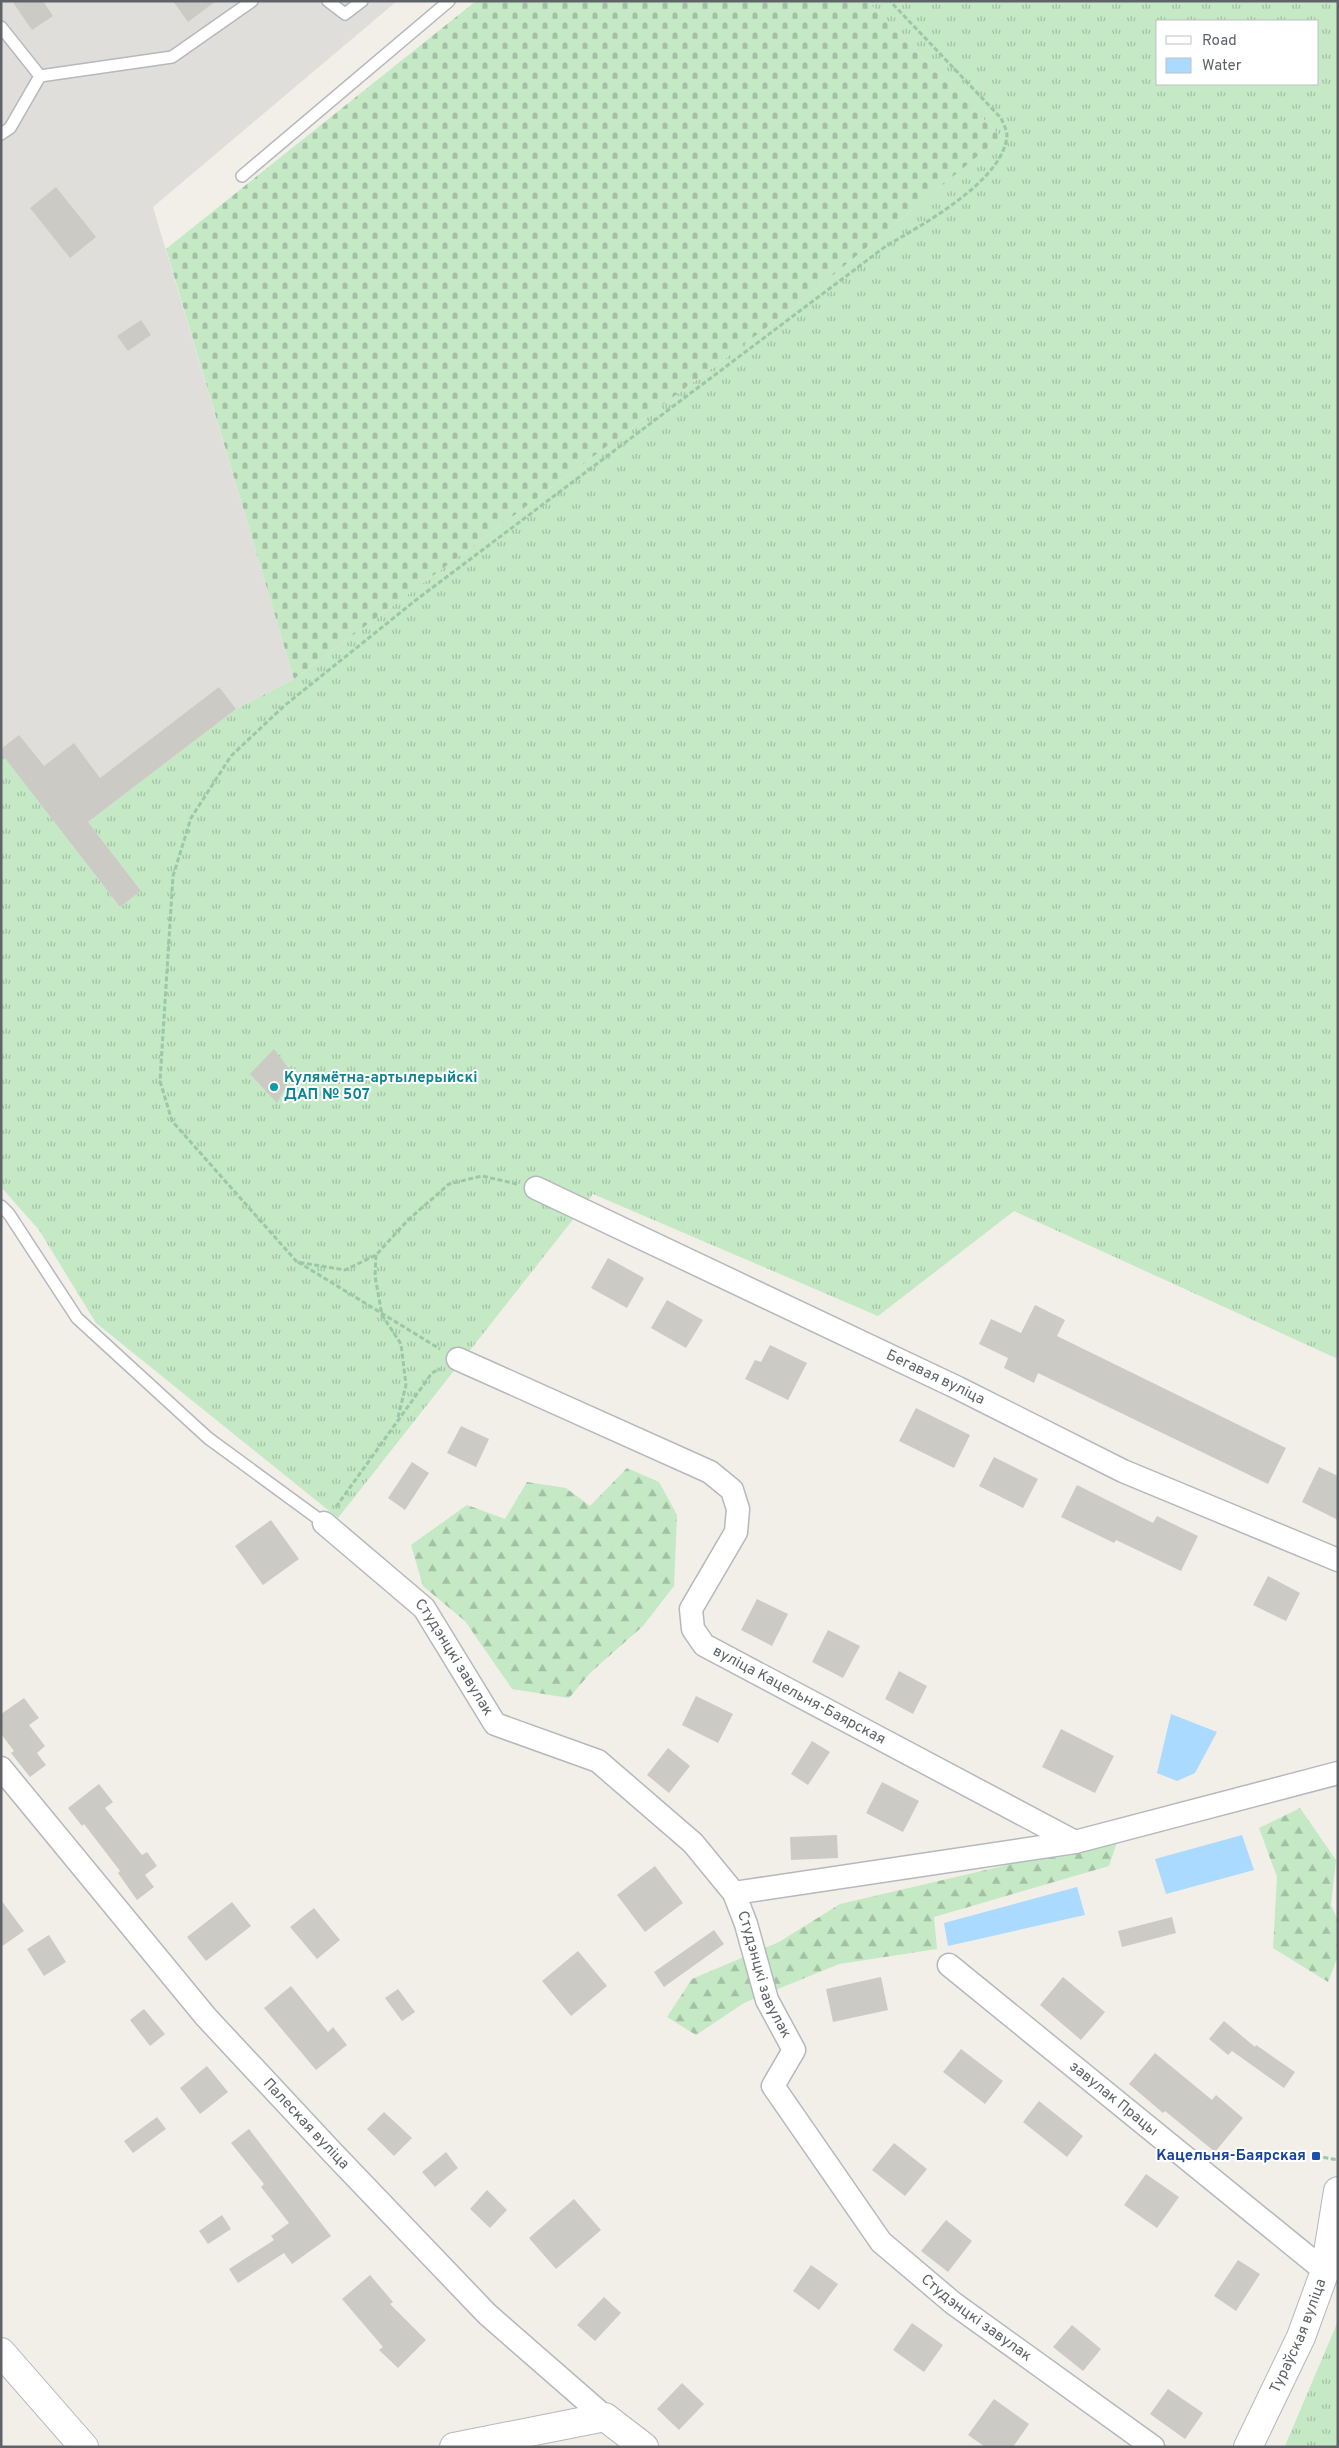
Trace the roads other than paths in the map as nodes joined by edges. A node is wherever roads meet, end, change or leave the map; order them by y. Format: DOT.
graph roads {
  1 [pos="252,1"];
  2 [pos="328,1"];
  3 [pos="362,1"];
  4 [pos="449,1"];
  5 [pos="1,27"];
  6 [pos="40,76"];
  7 [pos="1,134"];
  8 [pos="242,176"];
  9 [pos="536,1188"];
  10 [pos="1,1206"];
  11 [pos="458,1359"];
  12 [pos="324,1523"];
  13 [pos="1338,1560"];
  14 [pos="1,1768"];
  15 [pos="1338,1773"];
  16 [pos="1075,1842"];
  17 [pos="734,1893"];
  18 [pos="949,1965"];
  19 [pos="1338,2191"];
  20 [pos="1326,2271"];
  21 [pos="1,2352"];
  22 [pos="605,2417"];
  23 [pos="1252,2446"];
  24 [pos="84,2447"];
  25 [pos="454,2447"];
  26 [pos="644,2447"];
  27 [pos="1153,2447"];
  1 -- 6 [label="lane"];
  2 -- 3 [label="lane"];
  4 -- 8 [label="lane"];
  5 -- 6 [label="lane"];
  6 -- 7 [label="lane"];
  9 -- 13 [label="street, Бегавая вуліца"];
  10 -- 12 [label="lane"];
  11 -- 16 [label="street, вуліца Кацельня-Баярская"];
  12 -- 17 [label="street, Студэнцкі завулак"];
  14 -- 22 [label="street, Палеская вуліца"];
  15 -- 16 [label="street"];
  16 -- 17 [label="street"];
  17 -- 27 [label="street, Студэнцкі завулак"];
  18 -- 20 [label="street, завулак Працы"];
  19 -- 20 [label="street, Тураўская вуліца"];
  20 -- 23 [label="street, Тураўская вуліца"];
  21 -- 24 [label="street"];
  22 -- 25 [label="street"];
  22 -- 26 [label="street, Палеская вуліца"];
}
